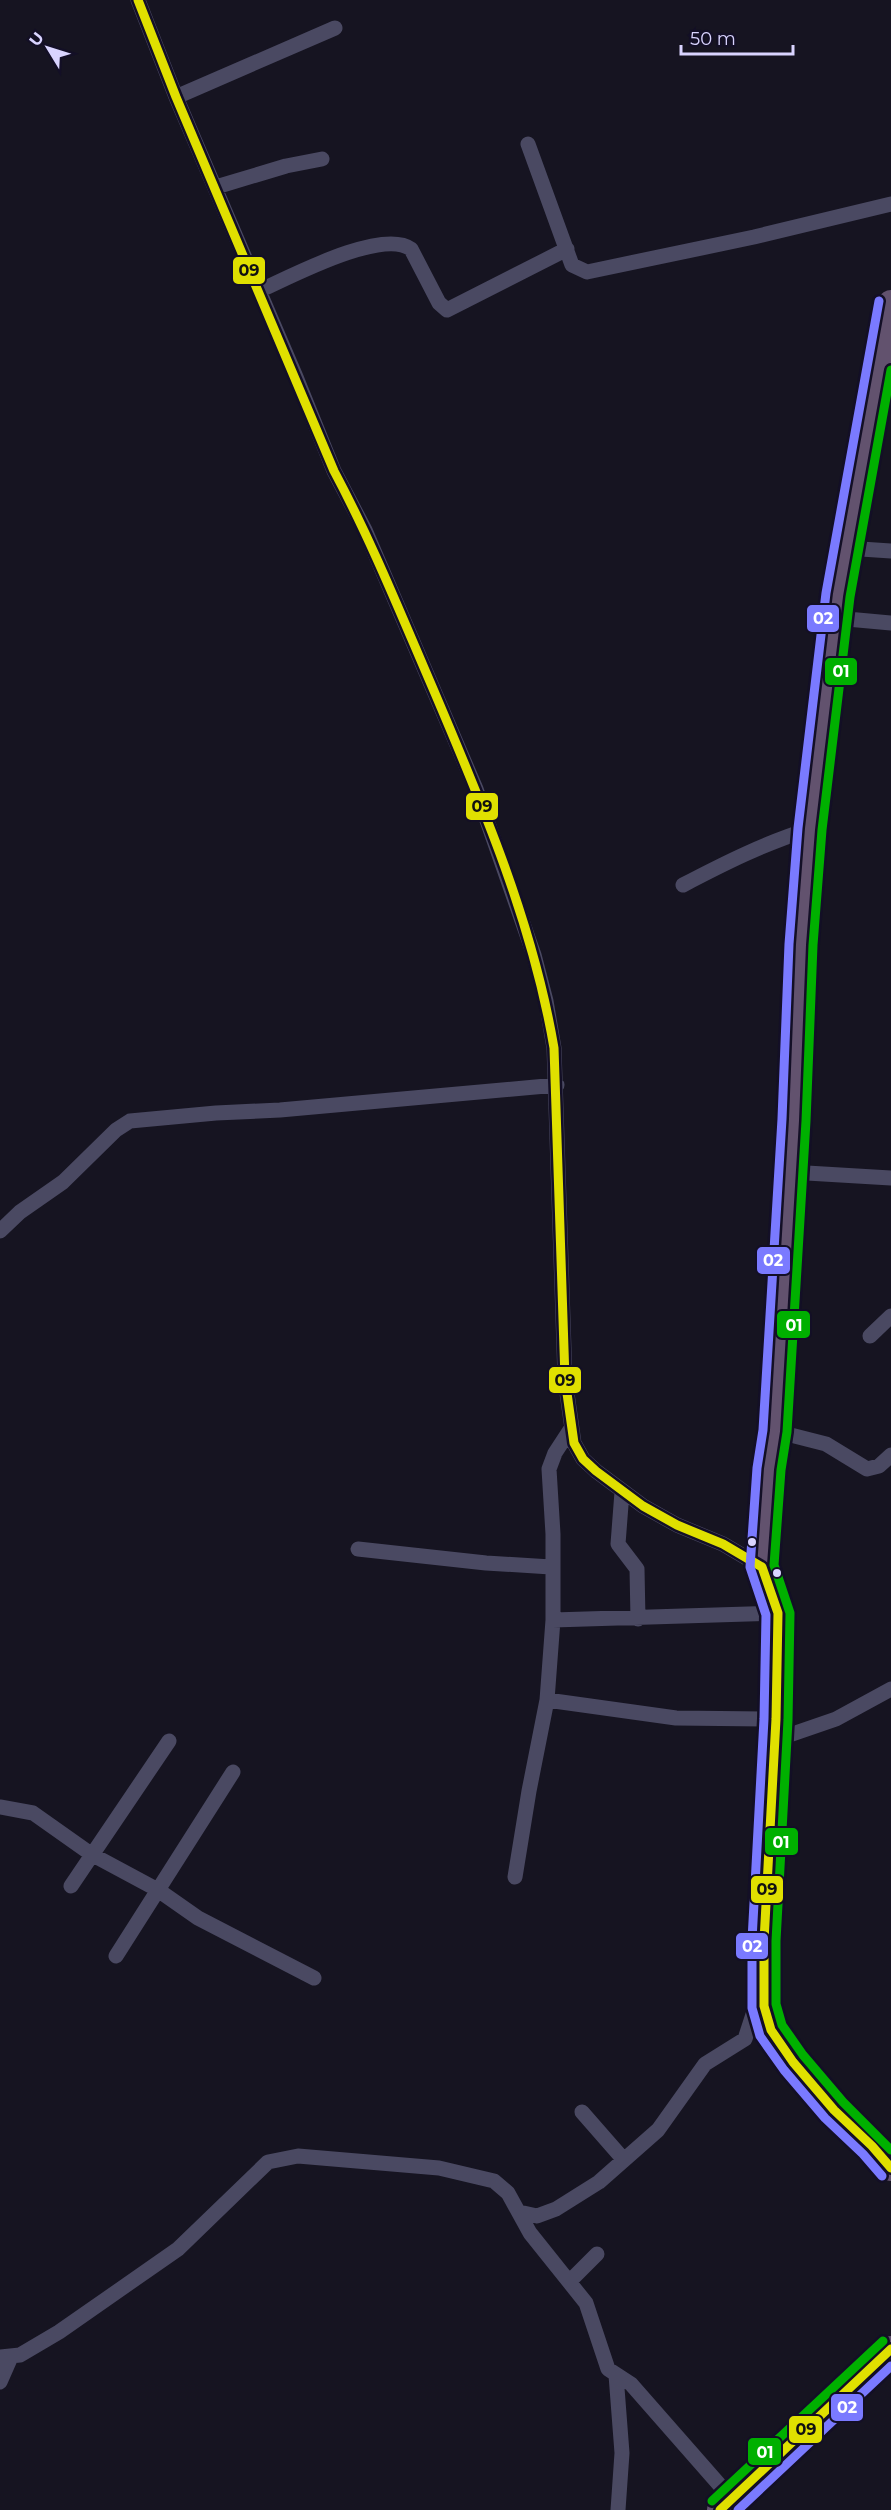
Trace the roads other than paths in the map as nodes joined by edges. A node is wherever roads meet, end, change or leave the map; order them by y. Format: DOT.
graph roads {
  1 [pos="138,0"];
  2 [pos="335,28"];
  3 [pos="176,97"];
  4 [pos="528,144"];
  5 [pos="322,159"];
  6 [pos="216,187"];
  7 [pos="891,204"];
  8 [pos="567,249"];
  9 [pos="259,291"];
  10 [pos="891,303"];
  11 [pos="846,548"];
  12 [pos="891,551"];
  13 [pos="836,618"];
  14 [pos="891,623"];
  15 [pos="810,829"];
  16 [pos="683,885"];
  17 [pos="557,1085"];
  18 [pos="790,1172"];
  19 [pos="891,1178"];
  20 [pos="0,1231"];
  21 [pos="891,1316"];
  22 [pos="870,1336"];
  23 [pos="570,1430"];
  24 [pos="775,1431"];
  25 [pos="891,1455"];
  26 [pos="622,1492"];
  27 [pos="358,1549"];
  28 [pos="551,1567"];
  29 [pos="762,1567"];
  30 [pos="778,1613"];
  31 [pos="638,1619"];
  32 [pos="553,1620"];
  33 [pos="891,1689"];
  34 [pos="548,1700"];
  35 [pos="776,1729"];
  36 [pos="169,1741"];
  37 [pos="233,1772"];
  38 [pos="0,1807"];
  39 [pos="92,1854"];
  40 [pos="515,1877"];
  41 [pos="71,1886"];
  42 [pos="158,1890"];
  43 [pos="116,1956"];
  44 [pos="314,1978"];
  45 [pos="763,1984"];
  46 [pos="582,2112"];
  47 [pos="624,2160"];
  48 [pos="891,2168"];
  49 [pos="519,2212"];
  50 [pos="597,2254"];
  51 [pos="570,2281"];
  52 [pos="891,2349"];
  53 [pos="6,2357"];
  54 [pos="616,2375"];
  55 [pos="0,2382"];
  56 [pos="725,2504"];
  57 [pos="618,2510"];
  1 -- 3 [label="street"];
  2 -- 3 [label="street"];
  3 -- 6 [label="street"];
  4 -- 8 [label="street"];
  5 -- 6 [label="street"];
  6 -- 9 [label="street"];
  7 -- 8 [label="street"];
  8 -- 9 [label="street"];
  9 -- 17 [label="street"];
  10 -- 11 [label="highway"];
  11 -- 12 [label="street"];
  11 -- 13 [label="highway"];
  13 -- 14 [label="street"];
  13 -- 15 [label="highway"];
  15 -- 16 [label="street"];
  15 -- 18 [label="highway"];
  17 -- 20 [label="street"];
  17 -- 23 [label="street"];
  18 -- 19 [label="street"];
  18 -- 24 [label="highway"];
  21 -- 22 [label="street"];
  23 -- 26 [label="street"];
  23 -- 28 [label="street"];
  24 -- 25 [label="street"];
  24 -- 29 [label="highway"];
  26 -- 29 [label="street"];
  26 -- 31 [label="street"];
  27 -- 28 [label="street"];
  28 -- 32 [label="street"];
  29 -- 30 [label="highway"];
  30 -- 31 [label="street"];
  30 -- 35 [label="highway"];
  31 -- 32 [label="street"];
  32 -- 34 [label="street"];
  33 -- 35 [label="street"];
  34 -- 35 [label="street"];
  34 -- 40 [label="street"];
  35 -- 45 [label="highway"];
  36 -- 39 [label="street"];
  37 -- 42 [label="street"];
  38 -- 39 [label="street"];
  39 -- 41 [label="street"];
  39 -- 42 [label="street"];
  42 -- 43 [label="street"];
  42 -- 44 [label="street"];
  45 -- 47 [label="street"];
  45 -- 48 [label="highway"];
  46 -- 47 [label="street"];
  47 -- 49 [label="street"];
  49 -- 51 [label="street"];
  49 -- 53 [label="street"];
  50 -- 51 [label="street"];
  51 -- 54 [label="street"];
  52 -- 56 [label="highway"];
  53 -- 55 [label="street"];
  54 -- 56 [label="street"];
  54 -- 57 [label="street"];
}
